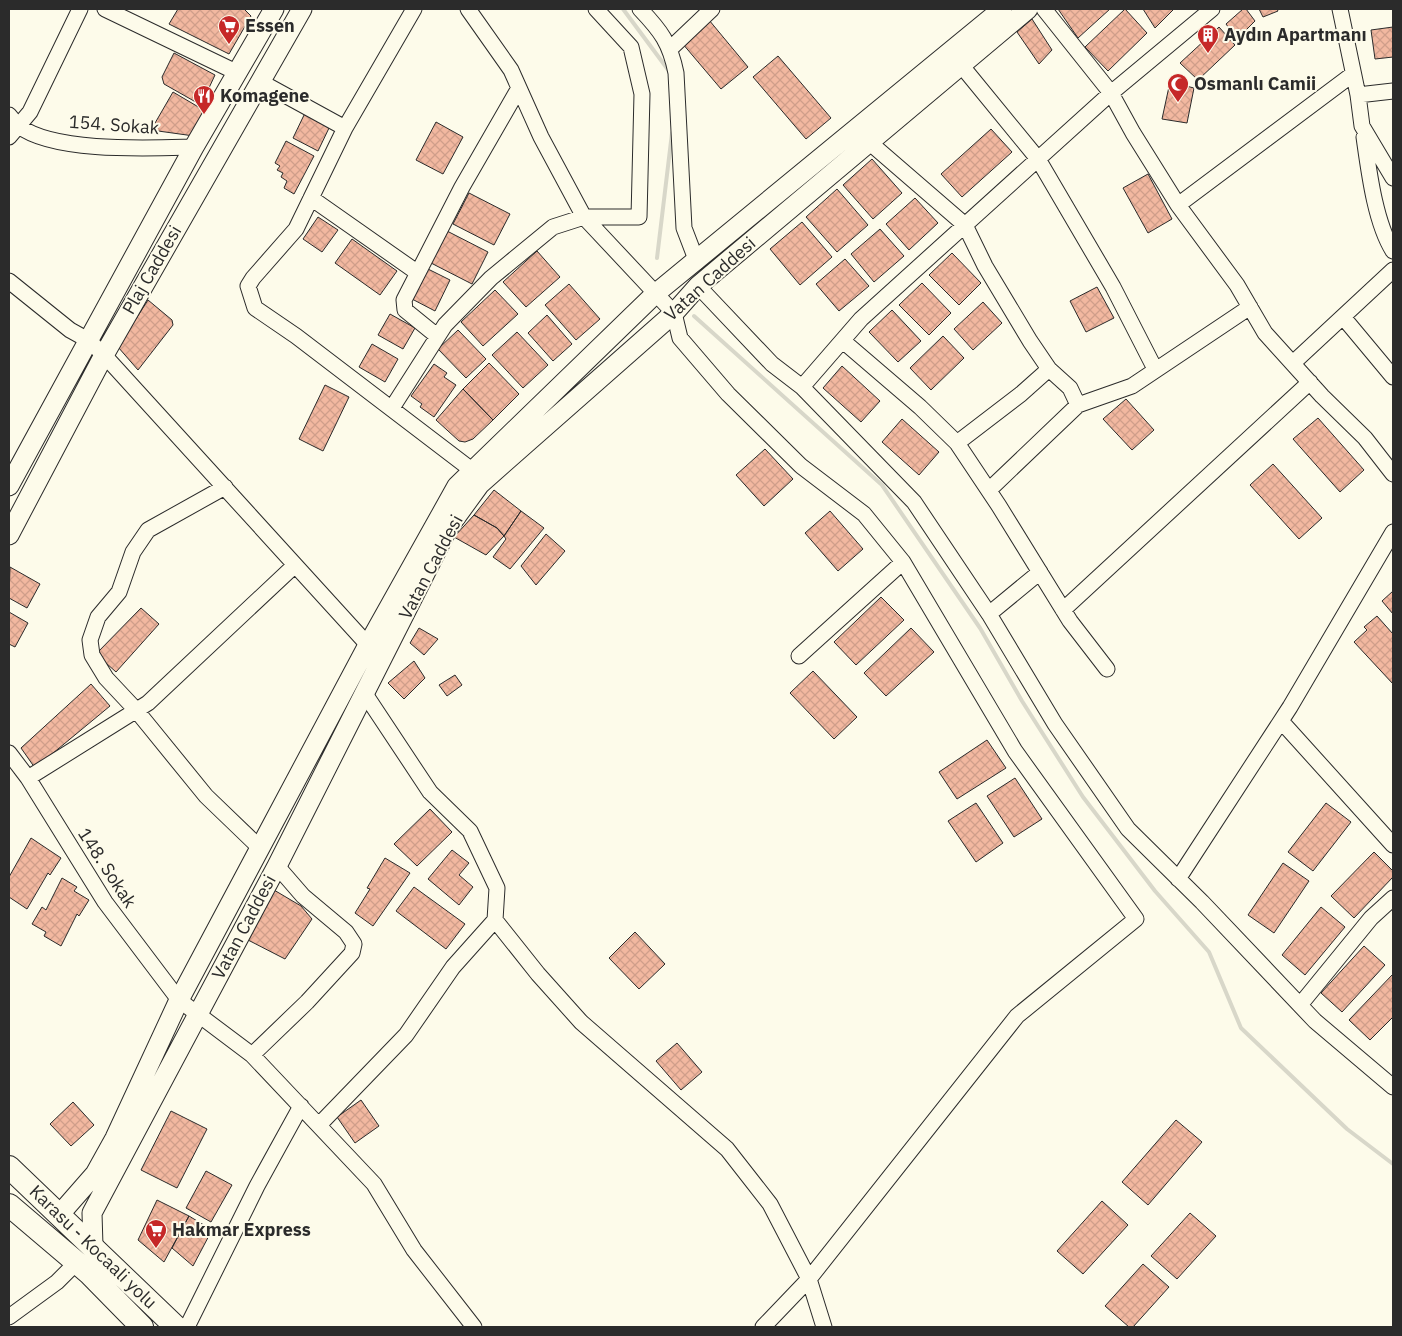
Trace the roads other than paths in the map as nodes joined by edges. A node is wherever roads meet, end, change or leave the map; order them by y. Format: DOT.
graph roads {
  1 [pos="80,9"];
  2 [pos="105,9"];
  3 [pos="274,9"];
  4 [pos="302,9"];
  5 [pos="414,9"];
  6 [pos="468,9"];
  7 [pos="596,9"];
  8 [pos="640,9"];
  9 [pos="712,9"];
  10 [pos="1002,9"];
  11 [pos="1028,9"];
  12 [pos="1044,9"];
  13 [pos="1212,9"];
  14 [pos="1340,9"];
  15 [pos="671,48"];
  16 [pos="961,65"];
  17 [pos="238,73"];
  18 [pos="1353,74"];
  19 [pos="261,82"];
  20 [pos="519,88"];
  21 [pos="1393,91"];
  22 [pos="1111,94"];
  23 [pos="1358,96"];
  24 [pos="9,115"];
  25 [pos="1362,126"];
  26 [pos="345,128"];
  27 [pos="14,132"];
  28 [pos="869,142"];
  29 [pos="194,147"];
  30 [pos="1038,159"];
  31 [pos="1393,178"];
  32 [pos="311,198"];
  33 [pos="1178,205"];
  34 [pos="584,216"];
  35 [pos="966,225"];
  36 [pos="1393,251"];
  37 [pos="697,262"];
  38 [pos="1393,270"];
  39 [pos="418,272"];
  40 [pos="9,281"];
  41 [pos="698,286"];
  42 [pos="655,294"];
  43 [pos="1250,307"];
  44 [pos="674,313"];
  45 [pos="1343,317"];
  46 [pos="437,336"];
  47 [pos="88,340"];
  48 [pos="843,341"];
  49 [pos="104,355"];
  50 [pos="1293,363"];
  51 [pos="1049,369"];
  52 [pos="1156,369"];
  53 [pos="1393,377"];
  54 [pos="1310,382"];
  55 [pos="802,386"];
  56 [pos="1078,405"];
  57 [pos="392,408"];
  58 [pos="957,443"];
  59 [pos="472,471"];
  60 [pos="1393,474"];
  61 [pos="10,480"];
  62 [pos="225,487"];
  63 [pos="989,490"];
  64 [pos="1393,532"];
  65 [pos="9,535"];
  66 [pos="903,562"];
  67 [pos="294,566"];
  68 [pos="1040,572"];
  69 [pos="1063,610"];
  70 [pos="989,614"];
  71 [pos="368,645"];
  72 [pos="799,656"];
  73 [pos="1107,669"];
  74 [pos="365,694"];
  75 [pos="136,710"];
  76 [pos="1281,721"];
  77 [pos="9,753"];
  78 [pos="28,778"];
  79 [pos="1393,844"];
  80 [pos="260,848"];
  81 [pos="276,866"];
  82 [pos="1178,880"];
  83 [pos="1393,898"];
  84 [pos="495,920"];
  85 [pos="179,1000"];
  86 [pos="1300,1004"];
  87 [pos="198,1015"];
  88 [pos="252,1055"];
  89 [pos="1393,1087"];
  90 [pos="301,1106"];
  91 [pos="319,1125"];
  92 [pos="9,1166"];
  93 [pos="9,1205"];
  94 [pos="60,1214"];
  95 [pos="93,1246"];
  96 [pos="76,1263"];
  97 [pos="809,1279"];
  98 [pos="9,1317"];
  99 [pos="142,1327"];
  100 [pos="176,1327"];
  101 [pos="187,1327"];
  102 [pos="474,1327"];
  103 [pos="763,1327"];
  104 [pos="824,1327"];
  1 -- 27 [label="street"];
  2 -- 17 [label="street"];
  3 -- 17 [label="main road, Plaj Caddesi"];
  4 -- 19 [label="main road, Plaj Caddesi"];
  5 -- 26 [label="street"];
  6 -- 20 [label="street"];
  7 -- 34 [label="street"];
  8 -- 15 [label="street"];
  9 -- 15 [label="street"];
  10 -- 37 [label="main road, Vatan Caddesi"];
  11 -- 16 [label="main road, Vatan Caddesi"];
  12 -- 22 [label="street"];
  13 -- 22 [label="street"];
  14 -- 18 [label="street"];
  15 -- 37 [label="street"];
  16 -- 28 [label="main road, Vatan Caddesi"];
  16 -- 30 [label="street"];
  17 -- 29 [label="main road, Plaj Caddesi"];
  18 -- 23 [label="street"];
  18 -- 33 [label="street"];
  19 -- 26 [label="street"];
  19 -- 49 [label="main road, Plaj Caddesi"];
  20 -- 34 [label="street"];
  20 -- 39 [label="street"];
  21 -- 23 [label="street"];
  22 -- 30 [label="street"];
  22 -- 33 [label="street"];
  23 -- 25 [label="street"];
  24 -- 27 [label="street, 154. Sokak"];
  25 -- 31 [label="street"];
  25 -- 36 [label="street"];
  26 -- 32 [label="street"];
  27 -- 29 [label="street, 154. Sokak"];
  28 -- 35 [label="street"];
  28 -- 41 [label="main road, Vatan Caddesi"];
  29 -- 47 [label="main road, Plaj Caddesi"];
  30 -- 35 [label="street"];
  30 -- 52 [label="street"];
  32 -- 39 [label="street"];
  32 -- 57 [label="street"];
  33 -- 43 [label="street"];
  34 -- 42 [label="street"];
  34 -- 46 [label="street"];
  35 -- 48 [label="street"];
  35 -- 51 [label="street"];
  37 -- 42 [label="main road, Vatan Caddesi"];
  38 -- 45 [label="street"];
  39 -- 46 [label="street"];
  40 -- 47 [label="street"];
  41 -- 44 [label="main road, Vatan Caddesi"];
  41 -- 55 [label="street"];
  42 -- 44 [label="street"];
  42 -- 59 [label="main road, Vatan Caddesi"];
  43 -- 50 [label="street"];
  43 -- 52 [label="street"];
  44 -- 66 [label="street"];
  44 -- 74 [label="main road, Vatan Caddesi"];
  45 -- 50 [label="street"];
  45 -- 53 [label="street"];
  46 -- 57 [label="street"];
  47 -- 49 [label="street"];
  47 -- 61 [label="main road, Plaj Caddesi"];
  48 -- 55 [label="street"];
  48 -- 58 [label="street"];
  49 -- 62 [label="street"];
  49 -- 65 [label="main road, Plaj Caddesi"];
  50 -- 54 [label="street"];
  51 -- 56 [label="street"];
  51 -- 58 [label="street"];
  52 -- 56 [label="street"];
  54 -- 60 [label="street"];
  54 -- 69 [label="street"];
  55 -- 70 [label="street"];
  56 -- 63 [label="street"];
  57 -- 59 [label="street"];
  58 -- 63 [label="street"];
  59 -- 71 [label="main road, Vatan Caddesi"];
  62 -- 67 [label="street"];
  62 -- 75 [label="street"];
  63 -- 68 [label="street"];
  64 -- 76 [label="street"];
  66 -- 72 [label="street"];
  66 -- 97 [label="street"];
  67 -- 71 [label="street"];
  67 -- 75 [label="street"];
  68 -- 69 [label="street"];
  68 -- 70 [label="street"];
  69 -- 73 [label="street"];
  70 -- 82 [label="street"];
  71 -- 80 [label="main road, Vatan Caddesi"];
  74 -- 81 [label="main road, Vatan Caddesi"];
  74 -- 84 [label="street"];
  75 -- 78 [label="street"];
  75 -- 80 [label="street"];
  76 -- 79 [label="street"];
  76 -- 82 [label="street"];
  77 -- 78 [label="street, 148. Sokak"];
  78 -- 85 [label="street, 148. Sokak"];
  80 -- 85 [label="main road, Vatan Caddesi"];
  81 -- 87 [label="main road, Vatan Caddesi"];
  81 -- 88 [label="street"];
  82 -- 86 [label="street"];
  83 -- 86 [label="street"];
  84 -- 91 [label="street"];
  84 -- 97 [label="street"];
  85 -- 87 [label="street, 148. Sokak"];
  85 -- 94 [label="main road, Vatan Caddesi"];
  86 -- 89 [label="street"];
  87 -- 88 [label="street, 148. Sokak"];
  87 -- 95 [label="main road, Vatan Caddesi"];
  88 -- 90 [label="street, 148. Sokak"];
  90 -- 91 [label="street, 148. Sokak"];
  90 -- 101 [label="street"];
  91 -- 102 [label="street, 148. Sokak"];
  92 -- 94 [label="highway, Karasu - Kocaali yolu"];
  93 -- 96 [label="highway"];
  94 -- 95 [label="highway, Karasu - Kocaali yolu"];
  95 -- 100 [label="highway, Karasu - Kocaali yolu"];
  96 -- 98 [label="street"];
  96 -- 99 [label="highway"];
  97 -- 103 [label="street"];
  97 -- 104 [label="street"];
}
